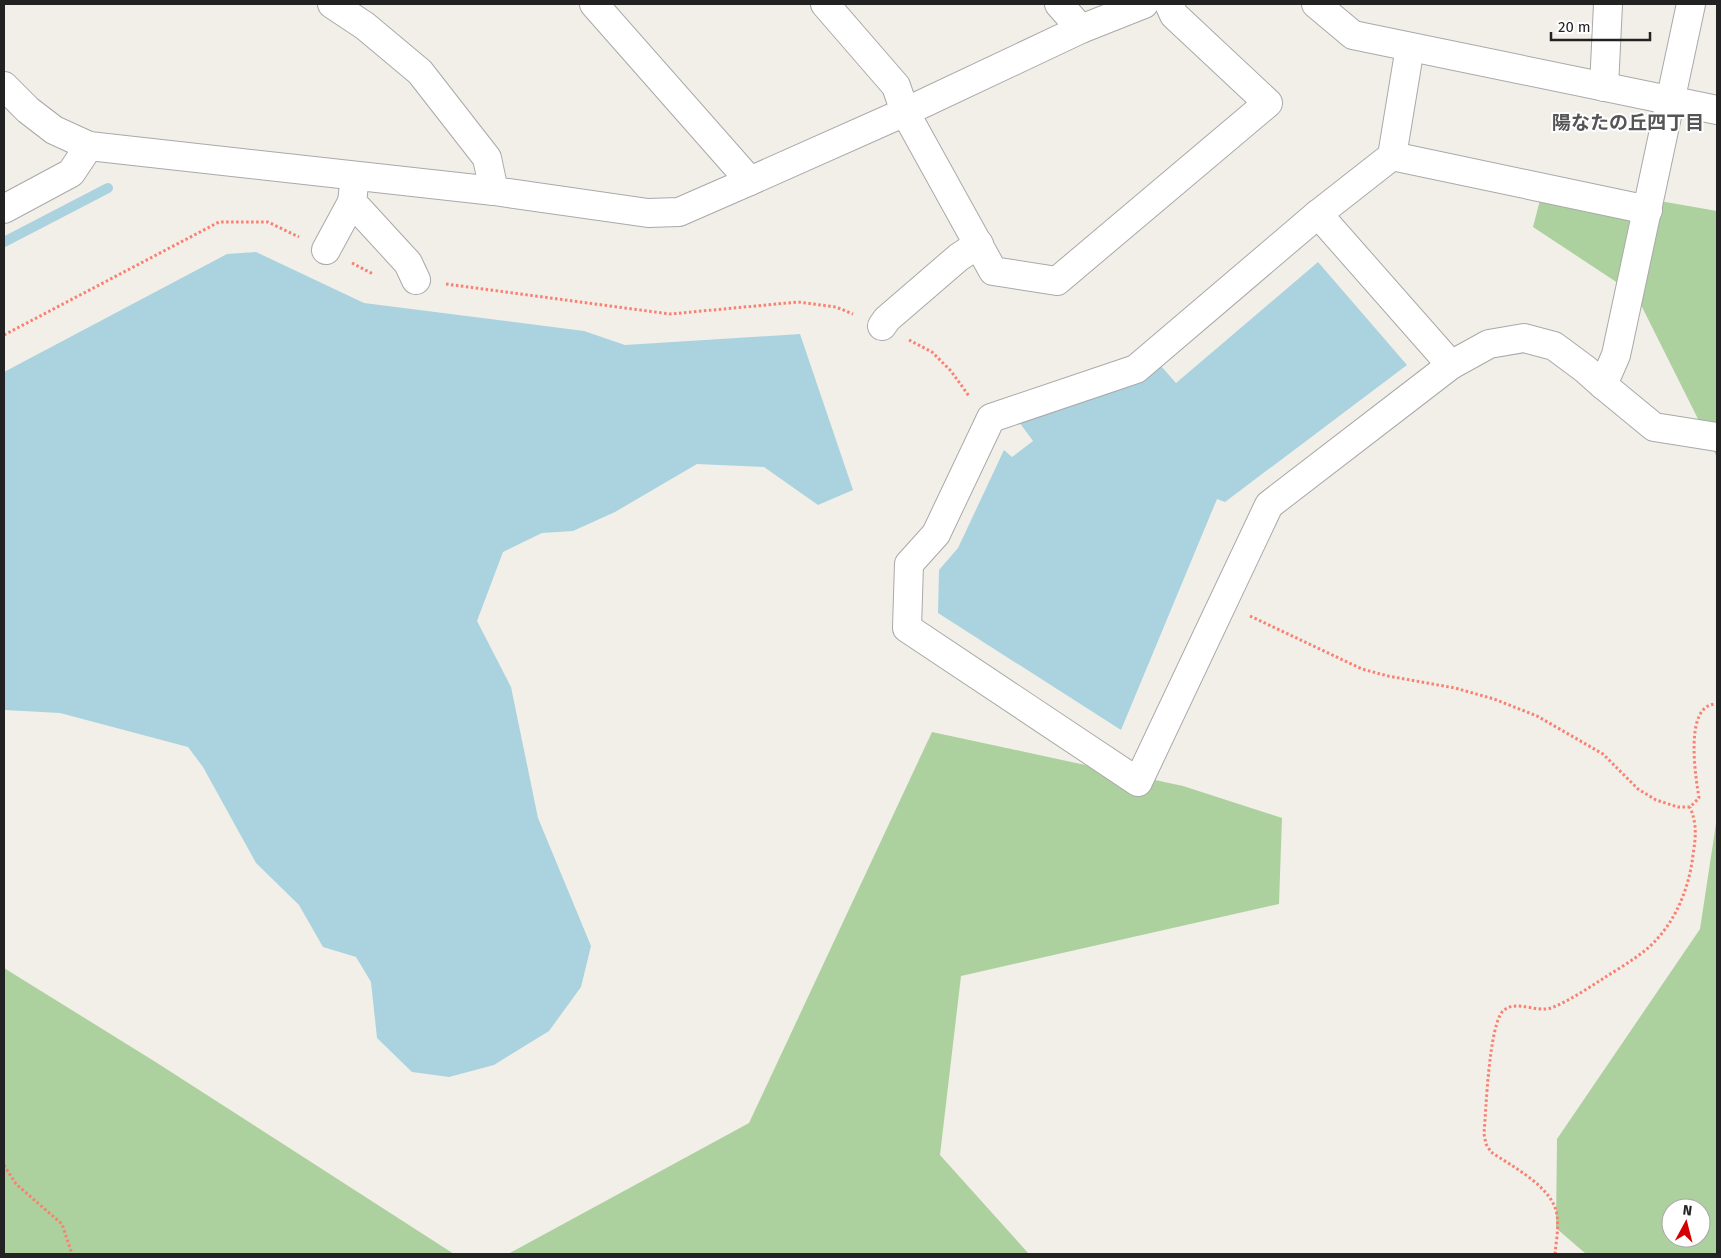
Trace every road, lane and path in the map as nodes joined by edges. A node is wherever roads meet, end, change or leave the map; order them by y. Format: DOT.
graph roads {
  1 [pos="332,4"];
  2 [pos="594,4"];
  3 [pos="824,4"];
  4 [pos="1059,4"];
  5 [pos="1144,4"];
  6 [pos="1169,4"];
  7 [pos="1316,4"];
  8 [pos="1608,4"];
  9 [pos="1691,4"];
  10 [pos="1081,29"];
  11 [pos="1410,47"];
  12 [pos="4,86"];
  13 [pos="1604,87"];
  14 [pos="1670,101"];
  15 [pos="1717,110"];
  16 [pos="905,112"];
  17 [pos="89,146"];
  18 [pos="1392,156"];
  19 [pos="750,181"];
  20 [pos="353,189"];
  21 [pos="494,192"];
  22 [pos="4,209"];
  23 [pos="1648,210"];
  24 [pos="1318,214"];
  25 [pos="979,244"];
  26 [pos="326,250"];
  27 [pos="416,280"];
  28 [pos="882,326"];
  29 [pos="4,335"];
  30 [pos="1451,365"];
  31 [pos="1604,385"];
  32 [pos="991,418"];
  33 [pos="1717,437"];
  34 [pos="1222,602"];
  35 [pos="1717,704"];
  36 [pos="1690,807"];
  37 [pos="4,1165"];
  38 [pos="72,1254"];
  39 [pos="1555,1254"];
  1 -- 21 [label="street"];
  2 -- 19 [label="street"];
  3 -- 16 [label="street"];
  4 -- 10 [label="street"];
  5 -- 10 [label="street"];
  6 -- 25 [label="street"];
  7 -- 11 [label="street"];
  8 -- 13 [label="street"];
  9 -- 14 [label="street"];
  10 -- 16 [label="street"];
  11 -- 13 [label="street"];
  11 -- 18 [label="street"];
  12 -- 17 [label="street"];
  13 -- 14 [label="street"];
  14 -- 15 [label="street"];
  14 -- 23 [label="street"];
  16 -- 19 [label="street"];
  16 -- 25 [label="street"];
  17 -- 20 [label="street"];
  17 -- 22 [label="street"];
  18 -- 23 [label="street"];
  18 -- 24 [label="street"];
  19 -- 21 [label="street"];
  20 -- 21 [label="street"];
  20 -- 26 [label="street"];
  20 -- 27 [label="street"];
  23 -- 31 [label="street"];
  24 -- 30 [label="street"];
  24 -- 32 [label="street"];
  25 -- 28 [label="street"];
  26 -- 27 [label="path"];
  26 -- 29 [label="path"];
  27 -- 28 [label="path"];
  28 -- 32 [label="path"];
  30 -- 31 [label="street"];
  30 -- 34 [label="street"];
  31 -- 33 [label="street"];
  32 -- 34 [label="street"];
  34 -- 36 [label="path"];
  35 -- 36 [label="path"];
  36 -- 39 [label="path"];
  37 -- 38 [label="path"];
}
